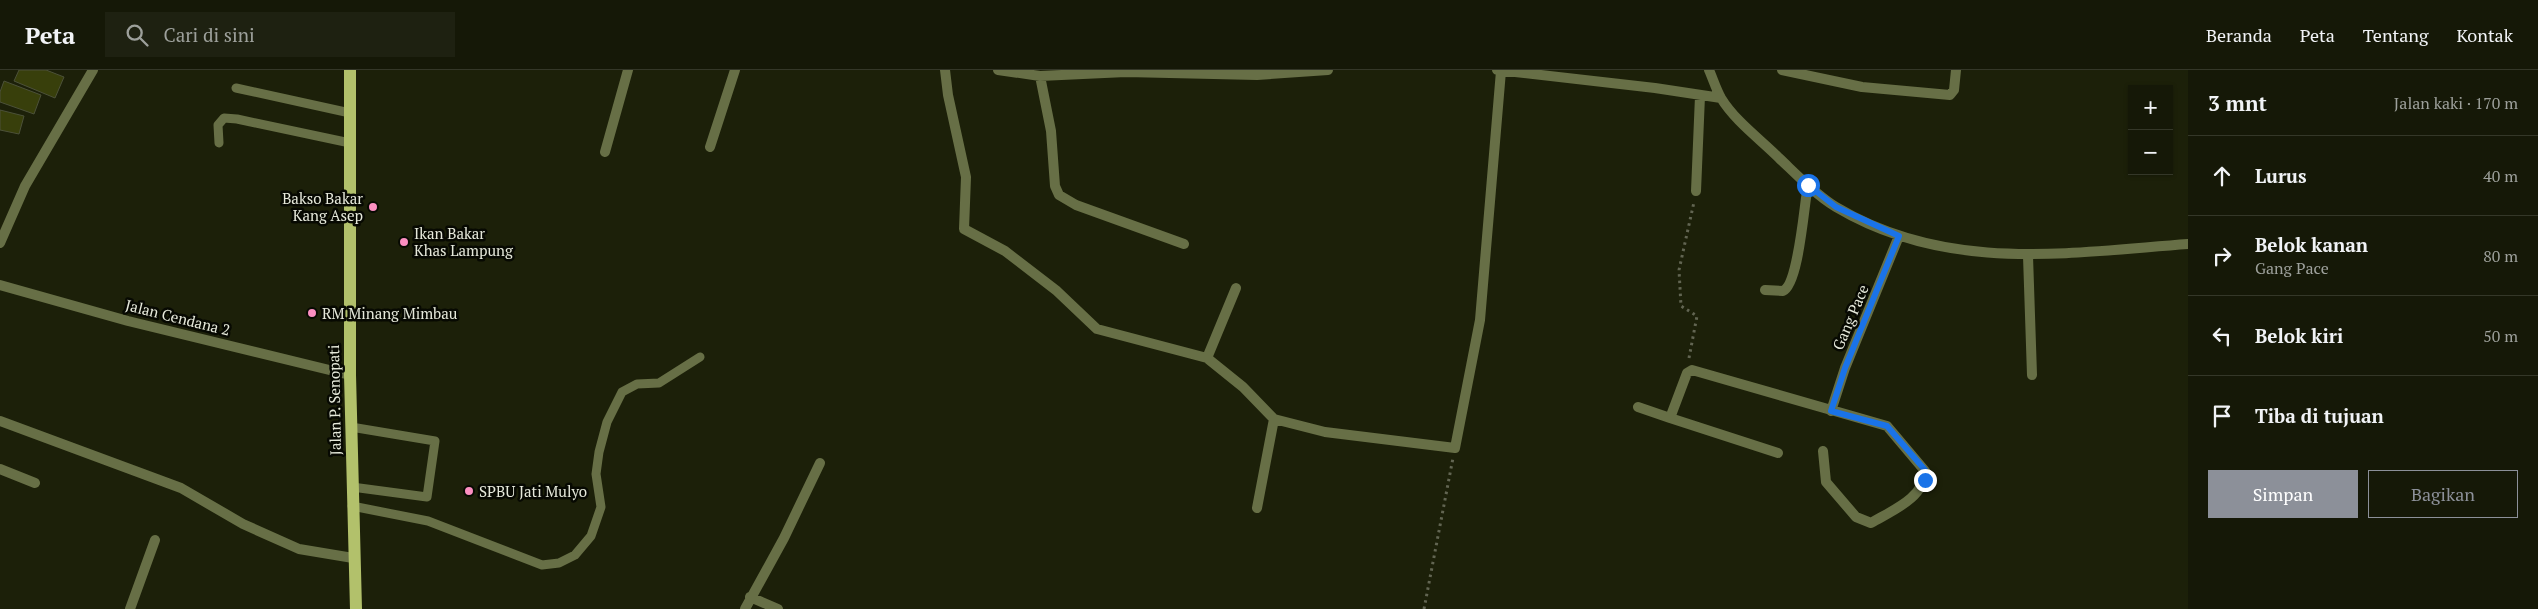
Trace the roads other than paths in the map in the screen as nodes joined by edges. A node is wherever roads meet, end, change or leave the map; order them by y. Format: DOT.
graph roads {
  1 [pos="93,70"];
  2 [pos="350,70"];
  3 [pos="628,70"];
  4 [pos="735,70"];
  5 [pos="945,70"];
  6 [pos="998,70"];
  7 [pos="1328,70"];
  8 [pos="1495,70"];
  9 [pos="1709,70"];
  10 [pos="1782,70"];
  11 [pos="1956,70"];
  12 [pos="1501,71"];
  13 [pos="1040,76"];
  14 [pos="236,88"];
  15 [pos="1700,96"];
  16 [pos="1721,98"];
  17 [pos="350,113"];
  18 [pos="219,143"];
  19 [pos="350,143"];
  20 [pos="710,147"];
  21 [pos="605,152"];
  22 [pos="1808,185"];
  23 [pos="1696,191"];
  24 [pos="1899,236"];
  25 [pos="0,243"];
  26 [pos="1184,244"];
  27 [pos="2188,244"];
  28 [pos="2028,256"];
  29 [pos="0,285"];
  30 [pos="1236,288"];
  31 [pos="1765,290"];
  32 [pos="700,357"];
  33 [pos="1207,358"];
  34 [pos="350,375"];
  35 [pos="2032,375"];
  36 [pos="1638,407"];
  37 [pos="1831,411"];
  38 [pos="1670,418"];
  39 [pos="1274,419"];
  40 [pos="0,421"];
  41 [pos="351,427"];
  42 [pos="1823,452"];
  43 [pos="1778,453"];
  44 [pos="820,463"];
  45 [pos="0,469"];
  46 [pos="36,484"];
  47 [pos="352,488"];
  48 [pos="352,506"];
  49 [pos="1257,508"];
  50 [pos="155,540"];
  51 [pos="353,558"];
  52 [pos="750,597"];
  53 [pos="130,609"];
  54 [pos="356,609"];
  55 [pos="745,609"];
  56 [pos="778,609"];
  1 -- 25 [label="street"];
  2 -- 17 [label="main road, Jalan P. Senopati"];
  3 -- 21 [label="street"];
  4 -- 20 [label="street"];
  5 -- 33 [label="street"];
  6 -- 13 [label="street"];
  7 -- 13 [label="street"];
  8 -- 12 [label="street"];
  9 -- 16 [label="street"];
  10 -- 11 [label="street"];
  12 -- 15 [label="street"];
  12 -- 39 [label="street"];
  13 -- 26 [label="street"];
  14 -- 17 [label="lane"];
  15 -- 16 [label="street"];
  15 -- 23 [label="street"];
  16 -- 22 [label="street"];
  17 -- 19 [label="main road, Jalan P. Senopati"];
  18 -- 19 [label="lane"];
  19 -- 34 [label="main road, Jalan P. Senopati"];
  22 -- 24 [label="street"];
  22 -- 31 [label="street"];
  24 -- 28 [label="street"];
  24 -- 37 [label="street, Gang Pace"];
  27 -- 28 [label="street"];
  28 -- 35 [label="street"];
  29 -- 34 [label="street, Jalan Cendana 2"];
  30 -- 33 [label="street"];
  32 -- 48 [label="lane"];
  33 -- 39 [label="street"];
  34 -- 41 [label="main road, Jalan P. Senopati"];
  36 -- 38 [label="street"];
  37 -- 38 [label="street"];
  37 -- 42 [label="street"];
  38 -- 43 [label="street"];
  39 -- 49 [label="street"];
  40 -- 51 [label="street"];
  41 -- 47 [label="main road, Jalan P. Senopati"];
  41 -- 47 [label="lane"];
  44 -- 52 [label="street"];
  45 -- 46 [label="street"];
  47 -- 48 [label="main road, Jalan P. Senopati"];
  48 -- 51 [label="main road, Jalan P. Senopati"];
  50 -- 53 [label="street"];
  51 -- 54 [label="main road, Jalan P. Senopati"];
  52 -- 55 [label="street"];
  52 -- 56 [label="street"];
}
